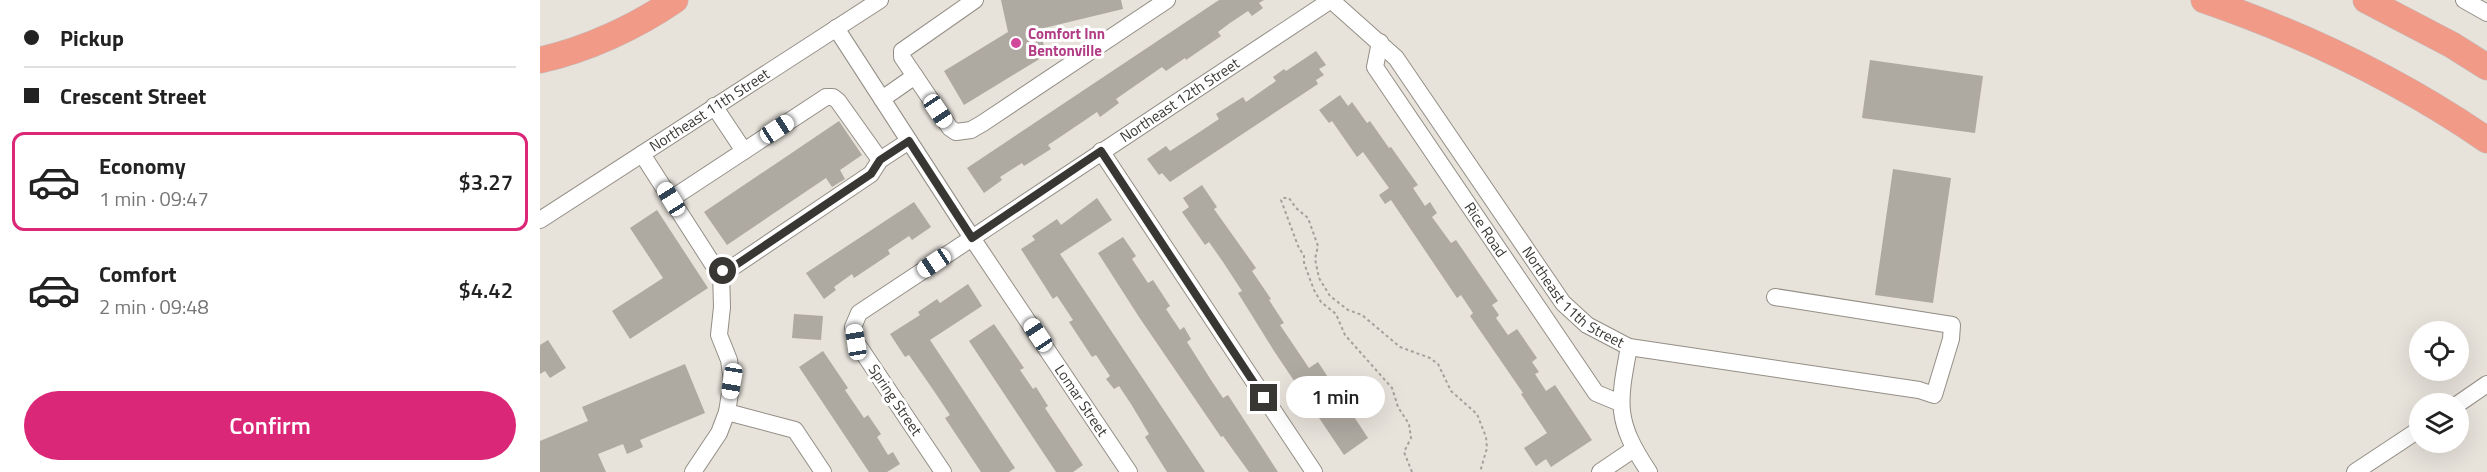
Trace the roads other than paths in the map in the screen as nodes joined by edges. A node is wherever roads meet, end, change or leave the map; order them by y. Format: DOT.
graph roads {
  1 [pos="675,0"];
  2 [pos="880,0"];
  3 [pos="975,0"];
  4 [pos="1167,0"];
  5 [pos="1331,0"];
  6 [pos="2204,0"];
  7 [pos="2366,0"];
  8 [pos="2464,0"];
  9 [pos="2487,13"];
  10 [pos="836,28"];
  11 [pos="1380,42"];
  12 [pos="540,60"];
  13 [pos="2487,67"];
  14 [pos="915,76"];
  15 [pos="882,99"];
  16 [pos="714,106"];
  17 [pos="2487,140"];
  18 [pos="909,141"];
  19 [pos="744,151"];
  20 [pos="1101,151"];
  21 [pos="642,154"];
  22 [pos="880,160"];
  23 [pos="671,199"];
  24 [pos="540,220"];
  25 [pos="972,238"];
  26 [pos="720,271"];
  27 [pos="1775,297"];
  28 [pos="853,327"];
  29 [pos="1629,347"];
  30 [pos="2487,384"];
  31 [pos="2469,396"];
  32 [pos="1620,403"];
  33 [pos="727,412"];
  34 [pos="2409,436"];
  35 [pos="1634,450"];
  36 [pos="693,472"];
  37 [pos="823,472"];
  38 [pos="943,472"];
  39 [pos="1129,472"];
  40 [pos="1314,472"];
  41 [pos="1600,472"];
  42 [pos="1649,472"];
  43 [pos="2355,472"];
  1 -- 12 [label="highway"];
  2 -- 10 [label="street, Northeast 11th Street"];
  3 -- 14 [label="street"];
  4 -- 14 [label="street"];
  5 -- 11 [label="street, Northeast 11th Street"];
  5 -- 20 [label="street, Northeast 12th Street"];
  6 -- 17 [label="highway"];
  7 -- 13 [label="highway"];
  8 -- 9 [label="street"];
  10 -- 15 [label="street, Lomar Street"];
  10 -- 16 [label="street, Northeast 11th Street"];
  11 -- 29 [label="street, Northeast 11th Street"];
  11 -- 32 [label="street, Rice Road"];
  14 -- 15 [label="street"];
  15 -- 18 [label="street, Lomar Street"];
  16 -- 19 [label="street"];
  16 -- 21 [label="street, Northeast 11th Street"];
  18 -- 22 [label="street"];
  18 -- 25 [label="street, Lomar Street"];
  19 -- 22 [label="street"];
  19 -- 23 [label="street"];
  20 -- 25 [label="street, Northeast 12th Street"];
  20 -- 40 [label="street"];
  21 -- 23 [label="street"];
  21 -- 24 [label="street, Northeast 11th Street"];
  22 -- 26 [label="street"];
  23 -- 26 [label="street"];
  25 -- 28 [label="street, Northeast 12th Street"];
  25 -- 39 [label="street, Lomar Street"];
  26 -- 33 [label="street"];
  27 -- 29 [label="street, Northeast 11th Street"];
  28 -- 38 [label="street, Spring Street"];
  29 -- 32 [label="street"];
  30 -- 31 [label="street"];
  32 -- 35 [label="street"];
  33 -- 36 [label="street"];
  33 -- 37 [label="street"];
  34 -- 43 [label="street"];
  35 -- 41 [label="street"];
  35 -- 42 [label="street"];
}
